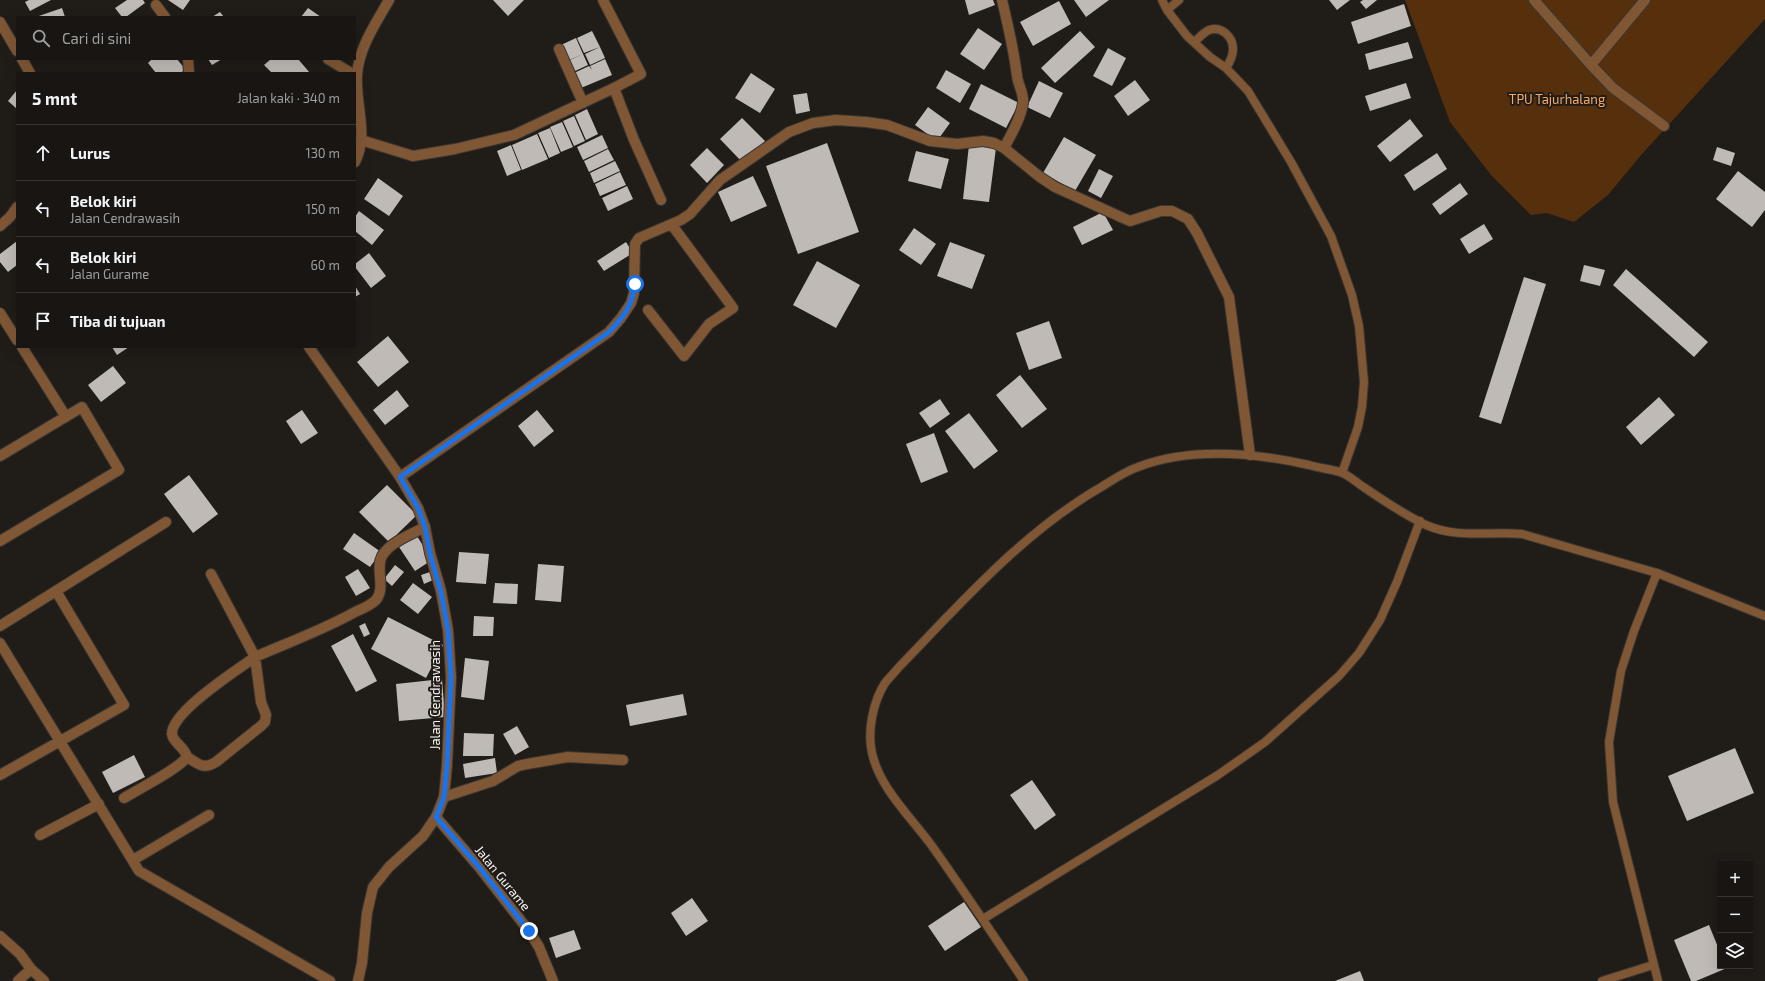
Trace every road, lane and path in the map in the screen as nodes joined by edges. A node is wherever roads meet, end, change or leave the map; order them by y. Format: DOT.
graph roads {
  1 [pos="389,0"];
  2 [pos="603,0"];
  3 [pos="1002,0"];
  4 [pos="1162,0"];
  5 [pos="1179,0"];
  6 [pos="1534,0"];
  7 [pos="1645,0"];
  8 [pos="156,5"];
  9 [pos="1167,10"];
  10 [pos="164,16"];
  11 [pos="0,22"];
  12 [pos="1194,42"];
  13 [pos="16,49"];
  14 [pos="559,49"];
  15 [pos="23,60"];
  16 [pos="188,60"];
  17 [pos="330,60"];
  18 [pos="1591,65"];
  19 [pos="1226,68"];
  20 [pos="29,72"];
  21 [pos="189,72"];
  22 [pos="349,72"];
  23 [pos="355,72"];
  24 [pos="614,88"];
  25 [pos="356,94"];
  26 [pos="583,103"];
  27 [pos="1664,126"];
  28 [pos="361,140"];
  29 [pos="1004,148"];
  30 [pos="356,160"];
  31 [pos="661,200"];
  32 [pos="14,220"];
  33 [pos="672,225"];
  34 [pos="0,226"];
  35 [pos="648,310"];
  36 [pos="0,313"];
  37 [pos="16,338"];
  38 [pos="23,348"];
  39 [pos="310,348"];
  40 [pos="66,417"];
  41 [pos="1250,455"];
  42 [pos="0,456"];
  43 [pos="1342,473"];
  44 [pos="400,477"];
  45 [pos="1420,521"];
  46 [pos="166,522"];
  47 [pos="425,527"];
  48 [pos="0,541"];
  49 [pos="1657,573"];
  50 [pos="211,574"];
  51 [pos="56,591"];
  52 [pos="1765,616"];
  53 [pos="0,626"];
  54 [pos="0,643"];
  55 [pos="255,656"];
  56 [pos="60,741"];
  57 [pos="187,757"];
  58 [pos="623,760"];
  59 [pos="0,775"];
  60 [pos="444,797"];
  61 [pos="124,798"];
  62 [pos="98,804"];
  63 [pos="209,814"];
  64 [pos="436,817"];
  65 [pos="40,835"];
  66 [pos="133,860"];
  67 [pos="983,919"];
  68 [pos="0,936"];
  69 [pos="1653,965"];
  70 [pos="31,969"];
  71 [pos="18,981"];
  72 [pos="44,981"];
  73 [pos="330,981"];
  74 [pos="358,981"];
  75 [pos="553,981"];
  76 [pos="1024,981"];
  77 [pos="1602,981"];
  78 [pos="1658,981"];
  1 -- 23 [label="street"];
  2 -- 24 [label="street"];
  3 -- 29 [label="street"];
  4 -- 9 [label="lane"];
  5 -- 9 [label="lane"];
  6 -- 18 [label="street"];
  7 -- 18 [label="street"];
  8 -- 10 [label="street"];
  9 -- 12 [label="lane"];
  11 -- 13 [label="street"];
  12 -- 19 [label="lane"];
  12 -- 19 [label="lane"];
  14 -- 26 [label="street"];
  15 -- 20 [label="street"];
  16 -- 21 [label="street"];
  17 -- 22 [label="street"];
  18 -- 27 [label="street"];
  19 -- 43 [label="lane"];
  24 -- 26 [label="street"];
  24 -- 31 [label="street"];
  25 -- 28 [label="street"];
  26 -- 28 [label="street"];
  28 -- 30 [label="street"];
  29 -- 33 [label="street"];
  29 -- 41 [label="street"];
  32 -- 34 [label="street"];
  33 -- 35 [label="street"];
  33 -- 44 [label="street"];
  36 -- 37 [label="street"];
  38 -- 40 [label="street"];
  39 -- 44 [label="street, Jalan Cendrawasih"];
  40 -- 42 [label="street"];
  40 -- 48 [label="street"];
  41 -- 43 [label="lane"];
  41 -- 67 [label="lane"];
  43 -- 45 [label="lane"];
  44 -- 47 [label="street, Jalan Cendrawasih"];
  45 -- 49 [label="lane"];
  45 -- 67 [label="lane"];
  46 -- 51 [label="street"];
  47 -- 55 [label="street"];
  47 -- 60 [label="street, Jalan Cendrawasih"];
  49 -- 52 [label="lane"];
  49 -- 69 [label="lane"];
  50 -- 55 [label="street"];
  51 -- 53 [label="street"];
  51 -- 56 [label="street"];
  54 -- 56 [label="street"];
  55 -- 57 [label="street"];
  55 -- 57 [label="street"];
  56 -- 59 [label="street"];
  56 -- 62 [label="street"];
  57 -- 61 [label="street"];
  58 -- 60 [label="street"];
  60 -- 64 [label="street, Jalan Cendrawasih"];
  62 -- 65 [label="street"];
  62 -- 66 [label="street"];
  63 -- 66 [label="street"];
  64 -- 74 [label="street, Jalan Cendrawasih"];
  64 -- 75 [label="street, Jalan Gurame"];
  66 -- 73 [label="street"];
  67 -- 76 [label="lane"];
  68 -- 70 [label="street"];
  69 -- 77 [label="lane"];
  69 -- 78 [label="lane"];
  70 -- 71 [label="street"];
  70 -- 72 [label="street"];
}
